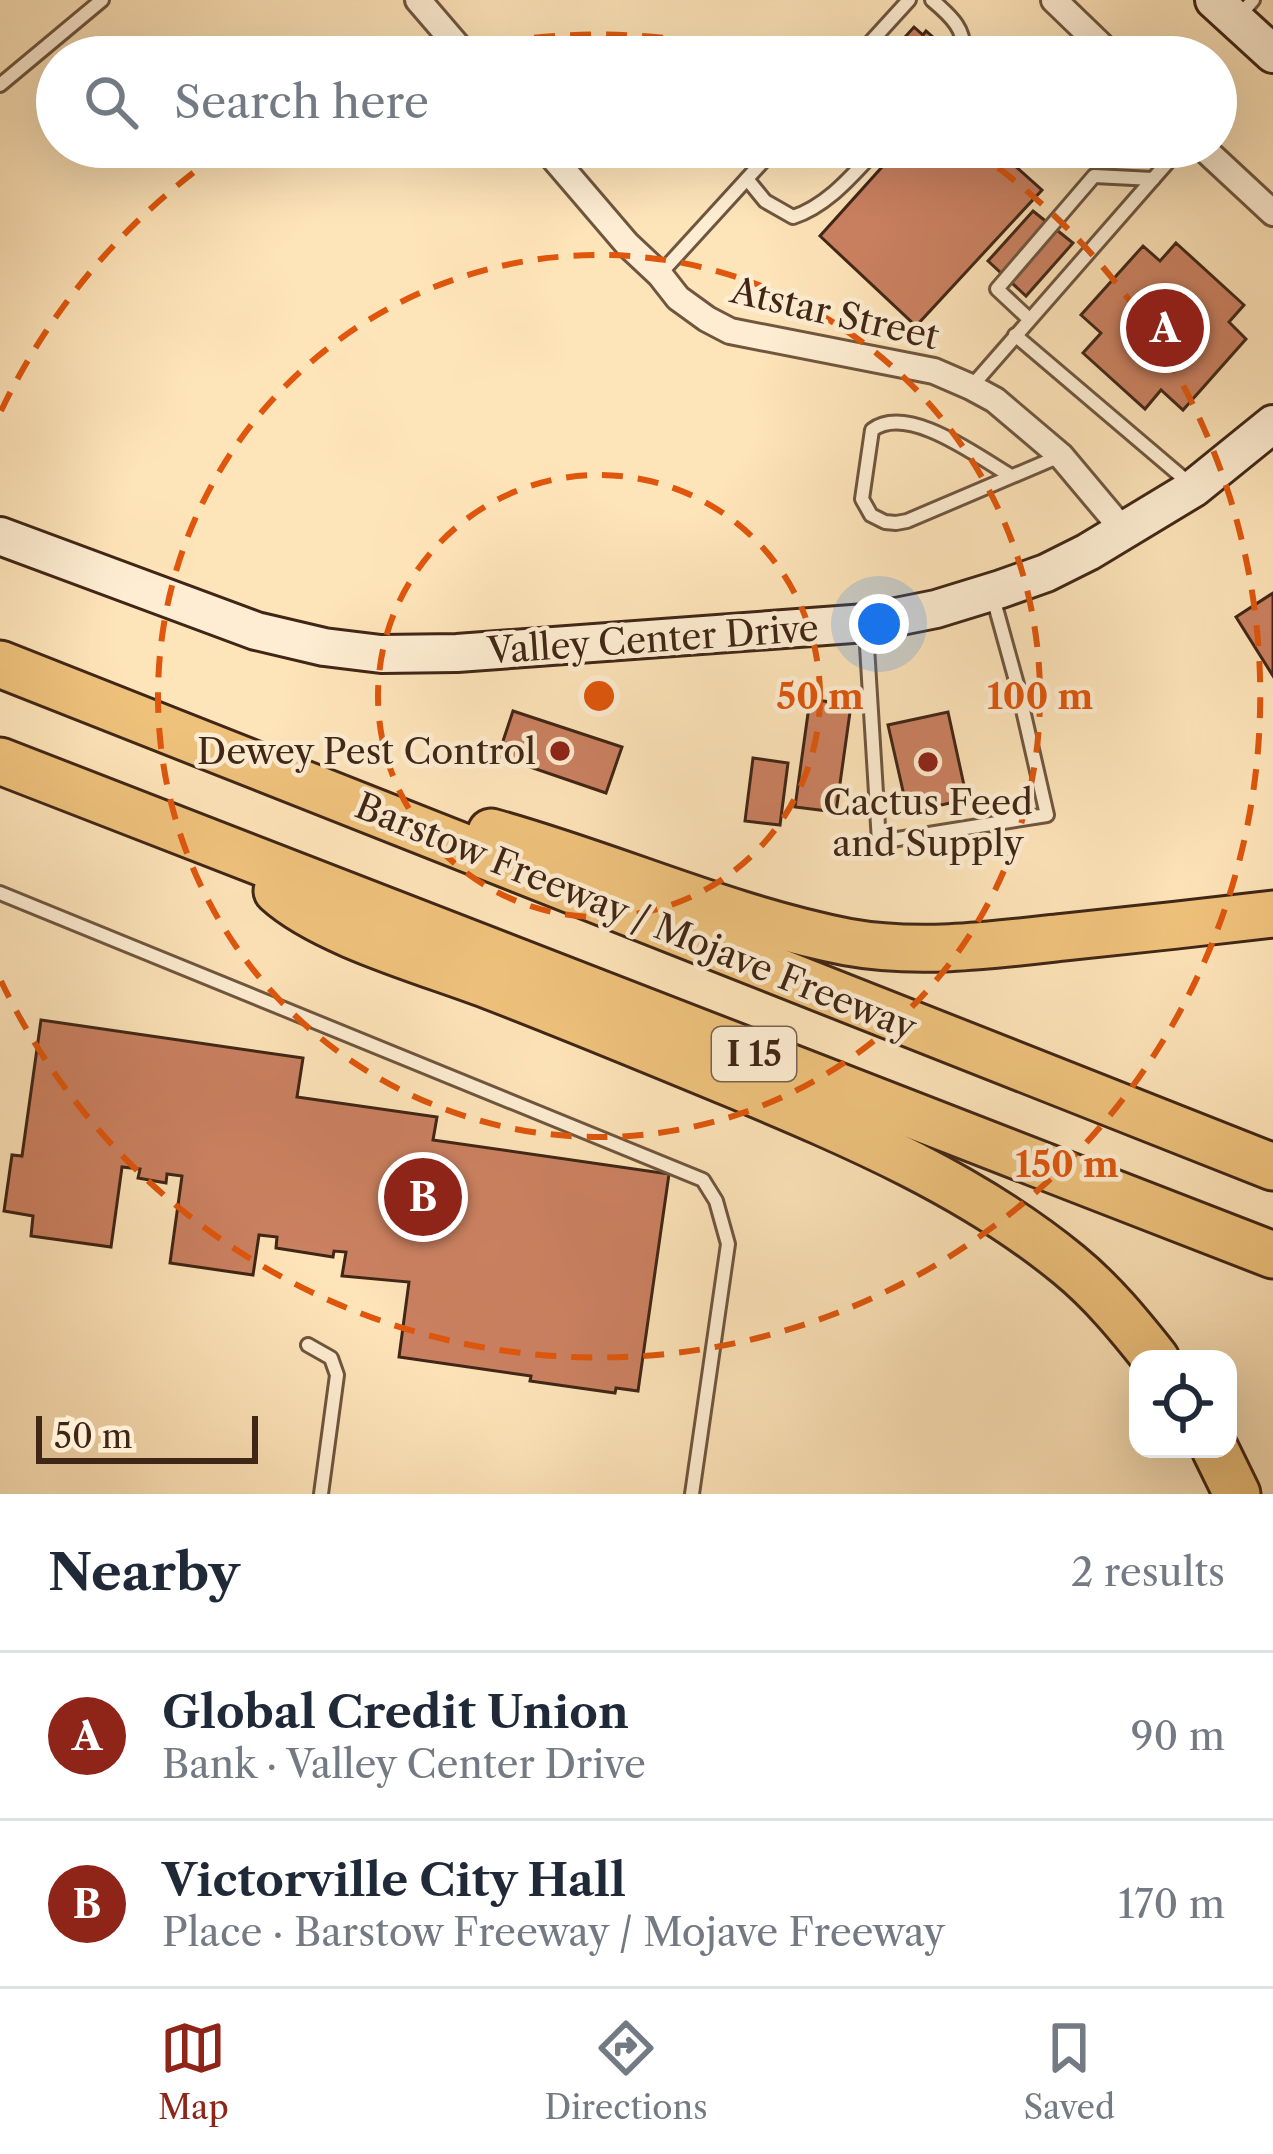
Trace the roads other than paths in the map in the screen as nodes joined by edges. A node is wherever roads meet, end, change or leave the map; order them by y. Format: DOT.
graph roads {
  1 [pos="102,0"];
  2 [pos="418,0"];
  3 [pos="909,0"];
  4 [pos="932,0"];
  5 [pos="1054,0"];
  6 [pos="1234,7"];
  7 [pos="1090,33"];
  8 [pos="59,36"];
  9 [pos="448,36"];
  10 [pos="876,36"];
  11 [pos="962,36"];
  12 [pos="1087,36"];
  13 [pos="1093,36"];
  14 [pos="1273,54"];
  15 [pos="36,55"];
  16 [pos="0,85"];
  17 [pos="562,168"];
  18 [pos="757,168"];
  19 [pos="858,168"];
  20 [pos="1163,168"];
  21 [pos="1225,168"];
  22 [pos="747,179"];
  23 [pos="1153,179"];
  24 [pos="1273,213"];
  25 [pos="660,275"];
  26 [pos="1029,319"];
  27 [pos="1015,334"];
  28 [pos="970,387"];
  29 [pos="1273,424"];
  30 [pos="1061,456"];
  31 [pos="1011,476"];
  32 [pos="1194,488"];
  33 [pos="1124,532"];
  34 [pos="0,536"];
  35 [pos="992,591"];
  36 [pos="866,623"];
  37 [pos="0,664"];
  38 [pos="0,761"];
  39 [pos="275,774"];
  40 [pos="235,852"];
  41 [pos="0,893"];
  42 [pos="1273,914"];
  43 [pos="1273,1167"];
  44 [pos="1273,1255"];
  45 [pos="308,1345"];
  46 [pos="1149,1350"];
  47 [pos="1220,1458"];
  48 [pos="321,1494"];
  49 [pos="692,1494"];
  50 [pos="1238,1494"];
  1 -- 8 [label="lane"];
  2 -- 9 [label="street"];
  3 -- 10 [label="lane"];
  4 -- 11 [label="lane"];
  5 -- 7 [label="street"];
  6 -- 14 [label="street"];
  7 -- 12 [label="lane"];
  7 -- 13 [label="street"];
  15 -- 16 [label="lane"];
  17 -- 25 [label="street, Atstar Street"];
  18 -- 22 [label="lane"];
  19 -- 22 [label="lane"];
  20 -- 23 [label="lane"];
  21 -- 24 [label="street"];
  22 -- 25 [label="lane"];
  23 -- 26 [label="lane"];
  23 -- 26 [label="lane"];
  25 -- 28 [label="street, Atstar Street"];
  26 -- 27 [label="lane"];
  27 -- 28 [label="lane"];
  27 -- 32 [label="lane"];
  28 -- 30 [label="street, Atstar Street"];
  29 -- 32 [label="street, Valley Center Drive"];
  30 -- 31 [label="lane"];
  30 -- 33 [label="street, Atstar Street"];
  31 -- 31 [label="lane"];
  32 -- 33 [label="street, Valley Center Drive"];
  33 -- 35 [label="street, Valley Center Drive"];
  34 -- 36 [label="street, Valley Center Drive"];
  35 -- 36 [label="street, Valley Center Drive"];
  35 -- 36 [label="lane"];
  37 -- 39 [label="highway, Barstow Freeway / Mojave Freeway / I 15"];
  38 -- 40 [label="highway, I 15"];
  39 -- 42 [label="highway"];
  39 -- 43 [label="highway, Barstow Freeway / Mojave Freeway / I 15"];
  40 -- 44 [label="highway, I 15"];
  40 -- 46 [label="highway"];
  41 -- 49 [label="lane"];
  45 -- 48 [label="lane"];
  47 -- 50 [label="highway"];
}
